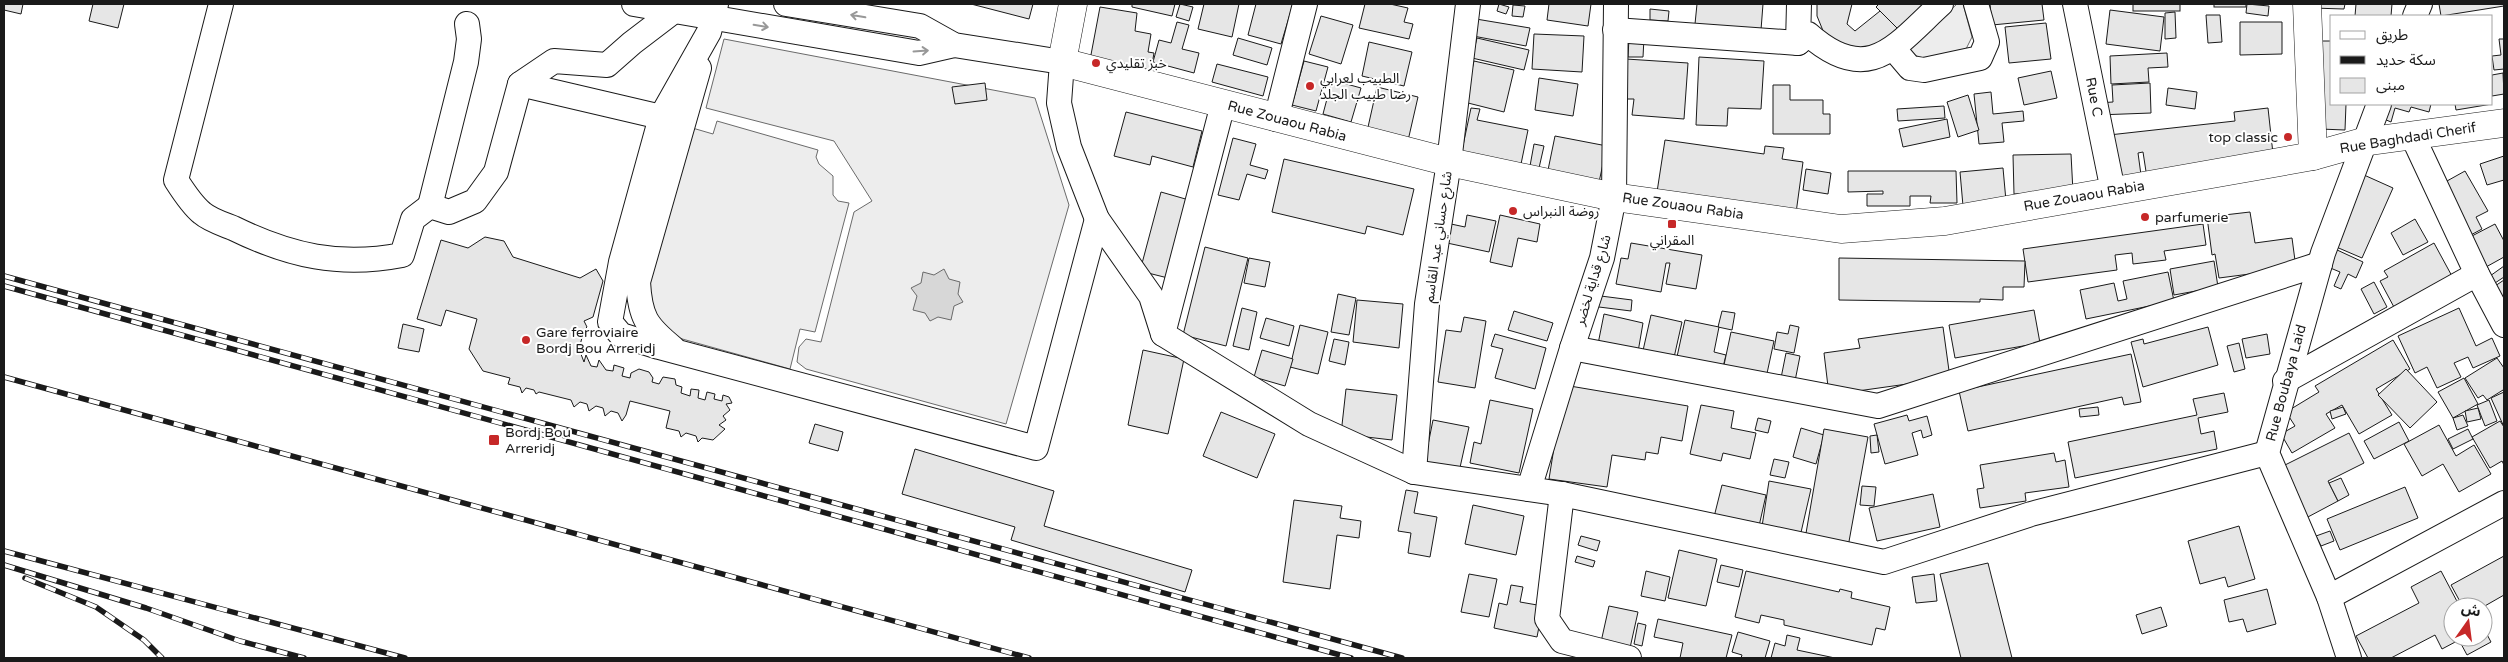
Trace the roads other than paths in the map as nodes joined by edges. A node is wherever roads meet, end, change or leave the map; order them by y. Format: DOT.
graph roads {
  1 [pos="221,4"];
  2 [pos="634,4"];
  3 [pos="786,4"];
  4 [pos="1072,4"];
  5 [pos="1305,4"];
  6 [pos="1468,4"];
  7 [pos="1616,4"];
  8 [pos="1799,4"];
  9 [pos="1941,4"];
  10 [pos="1976,4"];
  11 [pos="2075,4"];
  12 [pos="2307,4"];
  13 [pos="675,7"];
  14 [pos="712,18"];
  15 [pos="467,24"];
  16 [pos="1615,30"];
  17 [pos="1798,43"];
  18 [pos="954,45"];
  19 [pos="1893,48"];
  20 [pos="1062,62"];
  21 [pos="520,84"];
  22 [pos="1223,104"];
  23 [pos="2379,105"];
  24 [pos="660,117"];
  25 [pos="1276,119"];
  26 [pos="2504,123"];
  27 [pos="2412,135"];
  28 [pos="2363,142"];
  29 [pos="2313,156"];
  30 [pos="1449,162"];
  31 [pos="2113,191"];
  32 [pos="1614,197"];
  33 [pos="430,206"];
  34 [pos="1097,219"];
  35 [pos="2320,264"];
  36 [pos="2477,274"];
  37 [pos="2504,325"];
  38 [pos="1164,334"];
  39 [pos="1572,348"];
  40 [pos="678,352"];
  41 [pos="2285,381"];
  42 [pos="2267,454"];
  43 [pos="1414,472"];
  44 [pos="1529,489"];
  45 [pos="1562,494"];
  46 [pos="2504,503"];
  47 [pos="2329,597"];
  48 [pos="1630,658"];
  49 [pos="2349,658"];
  1 -- 33 [label="street"];
  2 -- 13 [label="street"];
  18 -- 3 [label="street, one-way"];
  4 -- 20 [label="main road"];
  5 -- 25 [label="street"];
  6 -- 30 [label="street, شارع حساني عبد القاسم"];
  7 -- 16 [label="street, شارع قداية لخضر"];
  8 -- 17 [label="street"];
  9 -- 19 [label="street"];
  10 -- 19 [label="street"];
  11 -- 31 [label="street, Rue C"];
  12 -- 29 [label="main road"];
  13 -- 14 [label="street"];
  13 -- 21 [label="street"];
  14 -- 18 [label="street, one-way"];
  14 -- 24 [label="street"];
  14 -- 40 [label="street"];
  15 -- 33 [label="street"];
  16 -- 17 [label="street"];
  16 -- 32 [label="street, شارع قداية لخضر"];
  17 -- 19 [label="street"];
  18 -- 20 [label="street"];
  20 -- 22 [label="main road, Rue Zouaou Rabia"];
  20 -- 34 [label="street"];
  21 -- 24 [label="street"];
  21 -- 33 [label="street"];
  22 -- 25 [label="main road, Rue Zouaou Rabia"];
  22 -- 38 [label="street"];
  23 -- 28 [label="street, Rue Boubaya Laid"];
  24 -- 40 [label="street"];
  25 -- 30 [label="main road, Rue Zouaou Rabia"];
  26 -- 27 [label="main road, Rue Baghdadi Cherif"];
  27 -- 28 [label="main road, Rue Baghdadi Cherif"];
  27 -- 36 [label="street"];
  28 -- 29 [label="main road, Rue Baghdadi Cherif"];
  28 -- 35 [label="street, Rue Boubaya Laid"];
  29 -- 31 [label="main road, Rue Zouaou Rabia"];
  30 -- 32 [label="main road, Rue Zouaou Rabia"];
  30 -- 43 [label="street, شارع حساني عبد القاسم"];
  31 -- 32 [label="main road, Rue Zouaou Rabia"];
  32 -- 39 [label="street, شارع قداية لخضر"];
  34 -- 38 [label="street"];
  34 -- 40 [label="street"];
  35 -- 39 [label="street"];
  35 -- 41 [label="street, Rue Boubaya Laid"];
  36 -- 37 [label="street"];
  36 -- 41 [label="street"];
  38 -- 43 [label="street"];
  39 -- 44 [label="street, شارع قداية لخضر"];
  41 -- 42 [label="street, Rue Boubaya Laid"];
  42 -- 45 [label="street"];
  42 -- 47 [label="street, Rue Boubaya Laid"];
  43 -- 44 [label="street"];
  44 -- 45 [label="street"];
  45 -- 48 [label="street"];
  46 -- 47 [label="street"];
  47 -- 49 [label="street, Rue Boubaya Laid"];
}
